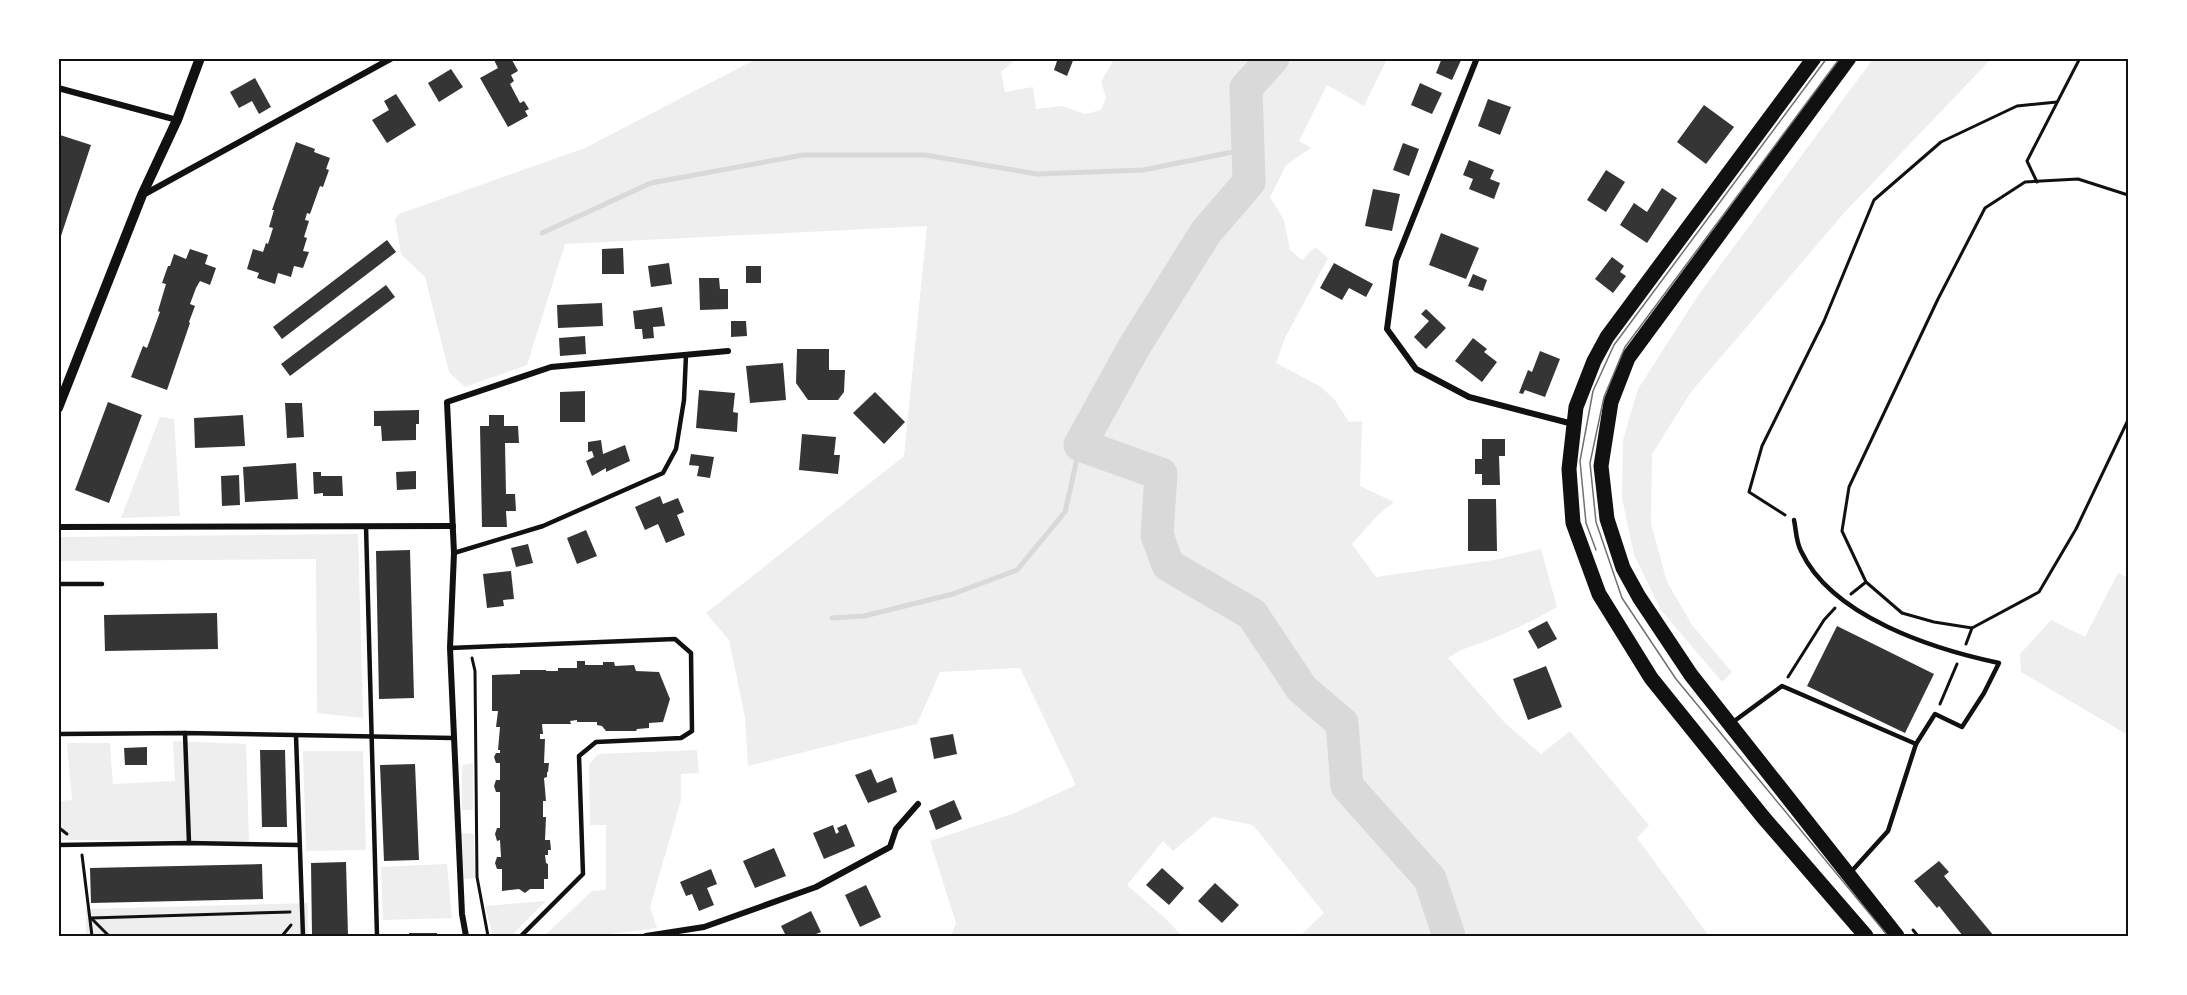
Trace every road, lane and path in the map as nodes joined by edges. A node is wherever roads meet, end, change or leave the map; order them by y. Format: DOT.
graph roads {
  1 [pos="200,58"];
  2 [pos="392,58"];
  3 [pos="1477,58"];
  4 [pos="1814,58"];
  5 [pos="1849,58"];
  6 [pos="2080,58"];
  7 [pos="58,88"];
  8 [pos="2057,102"];
  9 [pos="177,120"];
  10 [pos="2037,182"];
  11 [pos="142,195"];
  12 [pos="2128,195"];
  13 [pos="728,351"];
  14 [pos="686,355"];
  15 [pos="58,408"];
  16 [pos="2128,420"];
  17 [pos="1574,424"];
  18 [pos="1794,520"];
  19 [pos="366,526"];
  20 [pos="453,526"];
  21 [pos="58,527"];
  22 [pos="454,553"];
  23 [pos="1866,582"];
  24 [pos="58,584"];
  25 [pos="102,584"];
  26 [pos="1843,600"];
  27 [pos="1972,628"];
  28 [pos="470,647"];
  29 [pos="450,648"];
  30 [pos="1961,655"];
  31 [pos="1782,686"];
  32 [pos="1935,714"];
  33 [pos="1729,724"];
  34 [pos="185,733"];
  35 [pos="58,734"];
  36 [pos="296,736"];
  37 [pos="371,737"];
  38 [pos="453,738"];
  39 [pos="1916,744"];
  40 [pos="918,804"];
  41 [pos="58,826"];
  42 [pos="189,843"];
  43 [pos="58,844"];
  44 [pos="81,844"];
  45 [pos="299,845"];
  46 [pos="1848,876"];
  47 [pos="302,912"];
  48 [pos="91,918"];
  49 [pos="1911,928"];
  50 [pos="92,936"];
  51 [pos="109,936"];
  52 [pos="303,936"];
  53 [pos="377,936"];
  54 [pos="466,936"];
  55 [pos="488,936"];
  56 [pos="521,936"];
  57 [pos="648,936"];
  58 [pos="1866,936"];
  59 [pos="1897,936"];
  60 [pos="1918,936"];
  1 -- 9 [label="street"];
  2 -- 11 [label="street"];
  3 -- 17 [label="street"];
  4 -- 17 [label="main road"];
  5 -- 33 [label="main road"];
  6 -- 8 [label="path"];
  7 -- 9 [label="street"];
  8 -- 10 [label="path"];
  8 -- 18 [label="path"];
  9 -- 11 [label="street"];
  10 -- 12 [label="path"];
  10 -- 23 [label="path"];
  11 -- 15 [label="street"];
  13 -- 14 [label="street"];
  14 -- 20 [label="street"];
  14 -- 22 [label="lane"];
  16 -- 27 [label="path"];
  17 -- 58 [label="main road"];
  18 -- 26 [label="lane"];
  19 -- 20 [label="street"];
  19 -- 21 [label="street"];
  19 -- 37 [label="lane"];
  20 -- 22 [label="street"];
  22 -- 29 [label="street"];
  23 -- 26 [label="path"];
  23 -- 27 [label="path"];
  24 -- 25 [label="lane"];
  26 -- 30 [label="lane"];
  26 -- 31 [label="path"];
  27 -- 30 [label="path"];
  28 -- 29 [label="lane"];
  28 -- 55 [label="path"];
  28 -- 56 [label="lane"];
  29 -- 38 [label="street"];
  30 -- 32 [label="path"];
  30 -- 32 [label="lane"];
  31 -- 33 [label="lane"];
  31 -- 39 [label="lane"];
  32 -- 39 [label="lane"];
  33 -- 46 [label="main road"];
  34 -- 35 [label="lane"];
  34 -- 36 [label="lane"];
  34 -- 42 [label="lane"];
  36 -- 37 [label="lane"];
  36 -- 45 [label="lane"];
  37 -- 38 [label="lane"];
  37 -- 53 [label="lane"];
  38 -- 54 [label="street"];
  39 -- 46 [label="lane"];
  40 -- 57 [label="street"];
  41 -- 44 [label="path"];
  42 -- 44 [label="lane"];
  42 -- 45 [label="lane"];
  43 -- 44 [label="lane"];
  44 -- 48 [label="path"];
  45 -- 47 [label="lane"];
  46 -- 59 [label="main road"];
  47 -- 48 [label="path"];
  47 -- 52 [label="lane"];
  48 -- 50 [label="path"];
  48 -- 51 [label="path"];
  49 -- 60 [label="path"];
}
